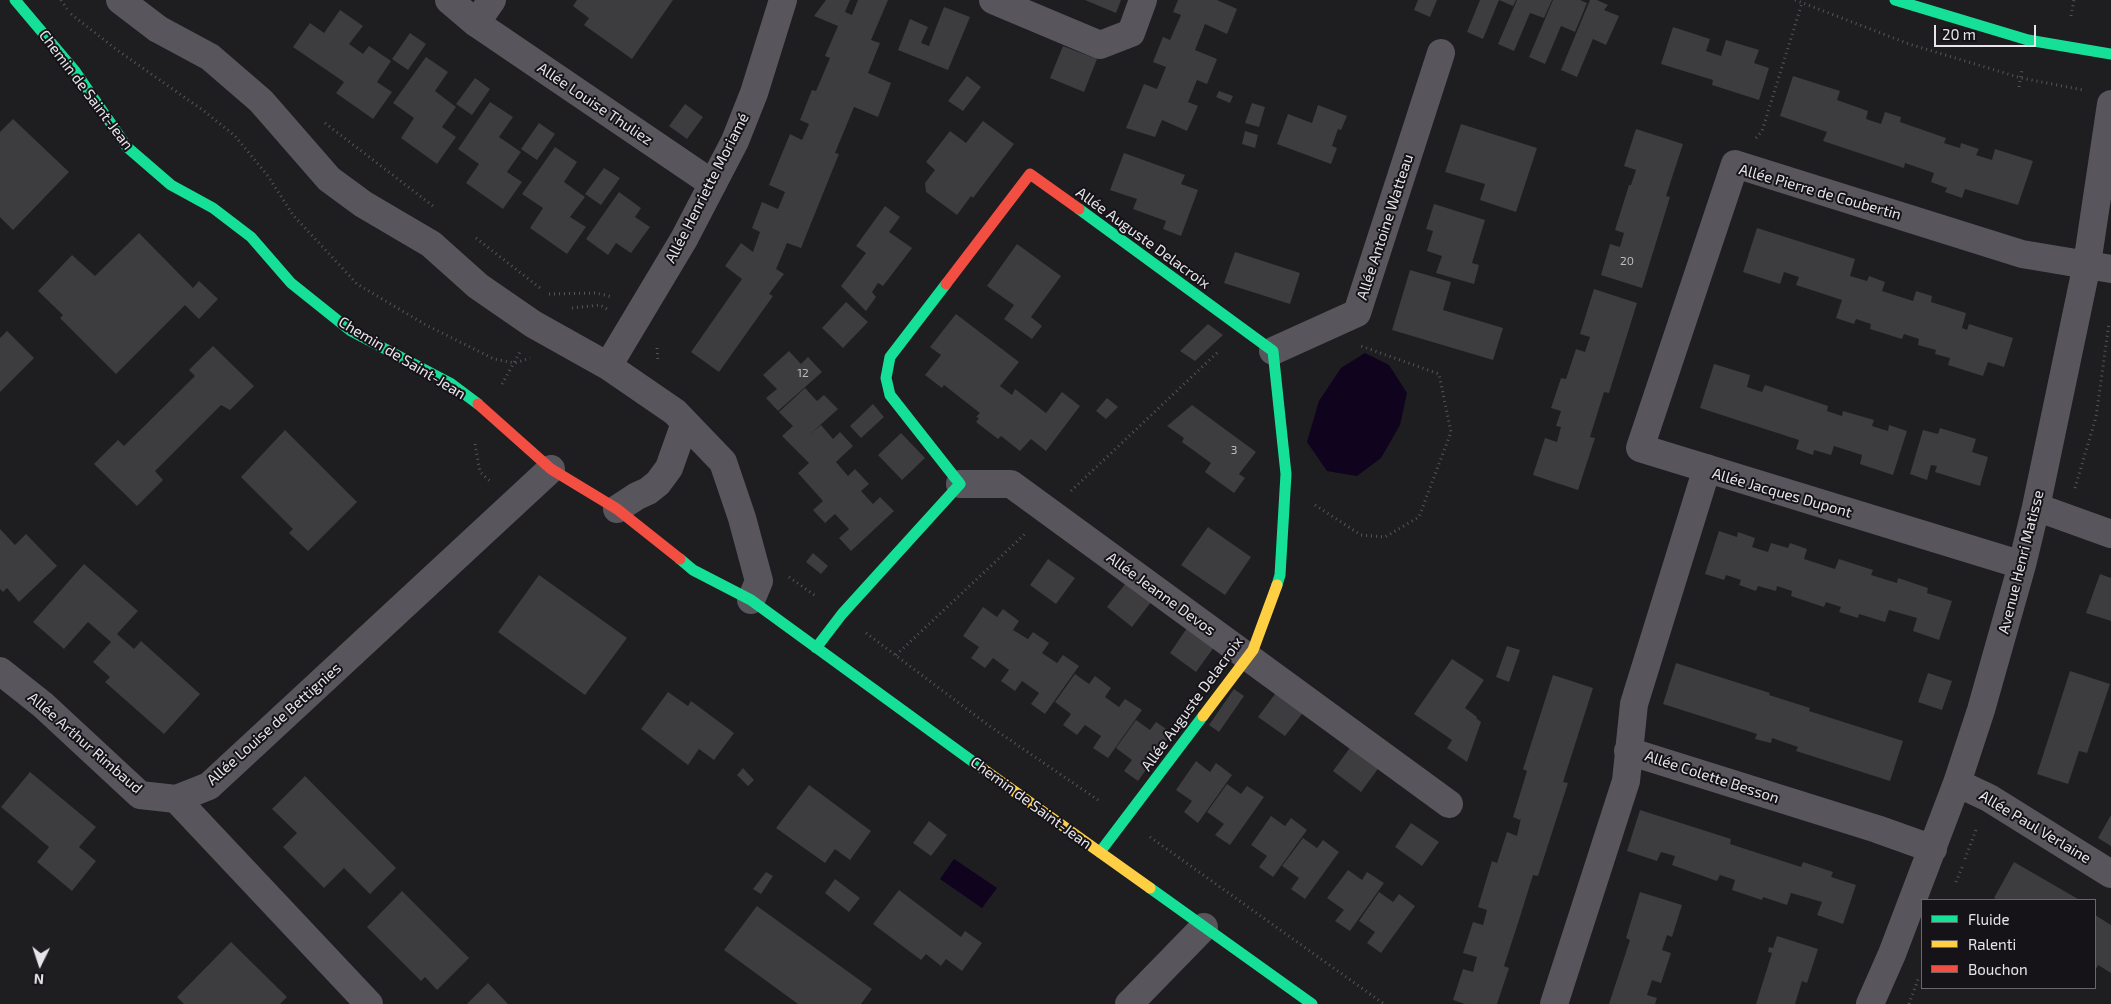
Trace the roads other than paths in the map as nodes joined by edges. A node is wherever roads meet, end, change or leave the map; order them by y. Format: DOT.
graph roads {
  1 [pos="16,0"];
  2 [pos="120,0"];
  3 [pos="449,0"];
  4 [pos="492,0"];
  5 [pos="783,0"];
  6 [pos="993,0"];
  7 [pos="1143,0"];
  8 [pos="1895,0"];
  9 [pos="476,24"];
  10 [pos="1441,53"];
  11 [pos="2111,54"];
  12 [pos="2111,104"];
  13 [pos="713,184"];
  14 [pos="2099,267"];
  15 [pos="1273,351"];
  16 [pos="608,366"];
  17 [pos="685,423"];
  18 [pos="1707,468"];
  19 [pos="551,469"];
  20 [pos="960,484"];
  21 [pos="2036,508"];
  22 [pos="617,509"];
  23 [pos="2111,534"];
  24 [pos="2022,565"];
  25 [pos="751,600"];
  26 [pos="816,648"];
  27 [pos="1248,657"];
  28 [pos="0,671"];
  29 [pos="1628,750"];
  30 [pos="1957,783"];
  31 [pos="176,799"];
  32 [pos="1449,804"];
  33 [pos="1933,850"];
  34 [pos="1100,852"];
  35 [pos="2111,874"];
  36 [pos="1204,928"];
  37 [pos="369,1004"];
  38 [pos="1129,1004"];
  39 [pos="1312,1004"];
  40 [pos="1554,1004"];
  41 [pos="1870,1004"];
  1 -- 19 [label="street, Chemin de Saint-Jean"];
  2 -- 16 [label="street"];
  3 -- 9 [label="street, Allée Louise Thuliez"];
  4 -- 9 [label="street"];
  5 -- 13 [label="street, Allée Henriette Moriamé"];
  6 -- 7 [label="street"];
  8 -- 11 [label="street"];
  9 -- 13 [label="street, Allée Louise Thuliez"];
  10 -- 15 [label="street, Allée Antoine Watteau"];
  12 -- 14 [label="street, Avenue Henri Matisse"];
  13 -- 16 [label="street, Allée Henriette Moriamé"];
  14 -- 18 [label="street, Allée Pierre de Coubertin"];
  14 -- 21 [label="street, Avenue Henri Matisse"];
  15 -- 20 [label="street, Allée Auguste Delacroix"];
  15 -- 27 [label="street, Allée Auguste Delacroix"];
  16 -- 17 [label="street"];
  17 -- 22 [label="street"];
  17 -- 25 [label="street"];
  18 -- 24 [label="street, Allée Jacques Dupont"];
  18 -- 29 [label="street, Allée Jacques Dupont"];
  19 -- 22 [label="street, Chemin de Saint-Jean"];
  19 -- 31 [label="street, Allée Louise de Bettignies"];
  20 -- 26 [label="street"];
  20 -- 27 [label="street, Allée Jeanne Devos"];
  21 -- 23 [label="street"];
  21 -- 24 [label="street, Avenue Henri Matisse"];
  22 -- 25 [label="street, Chemin de Saint-Jean"];
  24 -- 30 [label="street, Avenue Henri Matisse"];
  25 -- 26 [label="street, Chemin de Saint-Jean"];
  26 -- 34 [label="street, Chemin de Saint-Jean"];
  27 -- 32 [label="street, Allée Jeanne Devos"];
  27 -- 34 [label="street, Allée Auguste Delacroix"];
  28 -- 31 [label="street, Allée Arthur Rimbaud"];
  29 -- 33 [label="street, Allée Colette Besson"];
  29 -- 40 [label="street, Allée Colette Besson"];
  30 -- 33 [label="street, Avenue Henri Matisse"];
  30 -- 35 [label="street, Allée Paul Verlaine"];
  31 -- 37 [label="street"];
  33 -- 41 [label="street, Avenue Henri Matisse"];
  34 -- 36 [label="street, Chemin de Saint-Jean"];
  36 -- 38 [label="street"];
  36 -- 39 [label="street, Chemin de Saint-Jean"];
}
